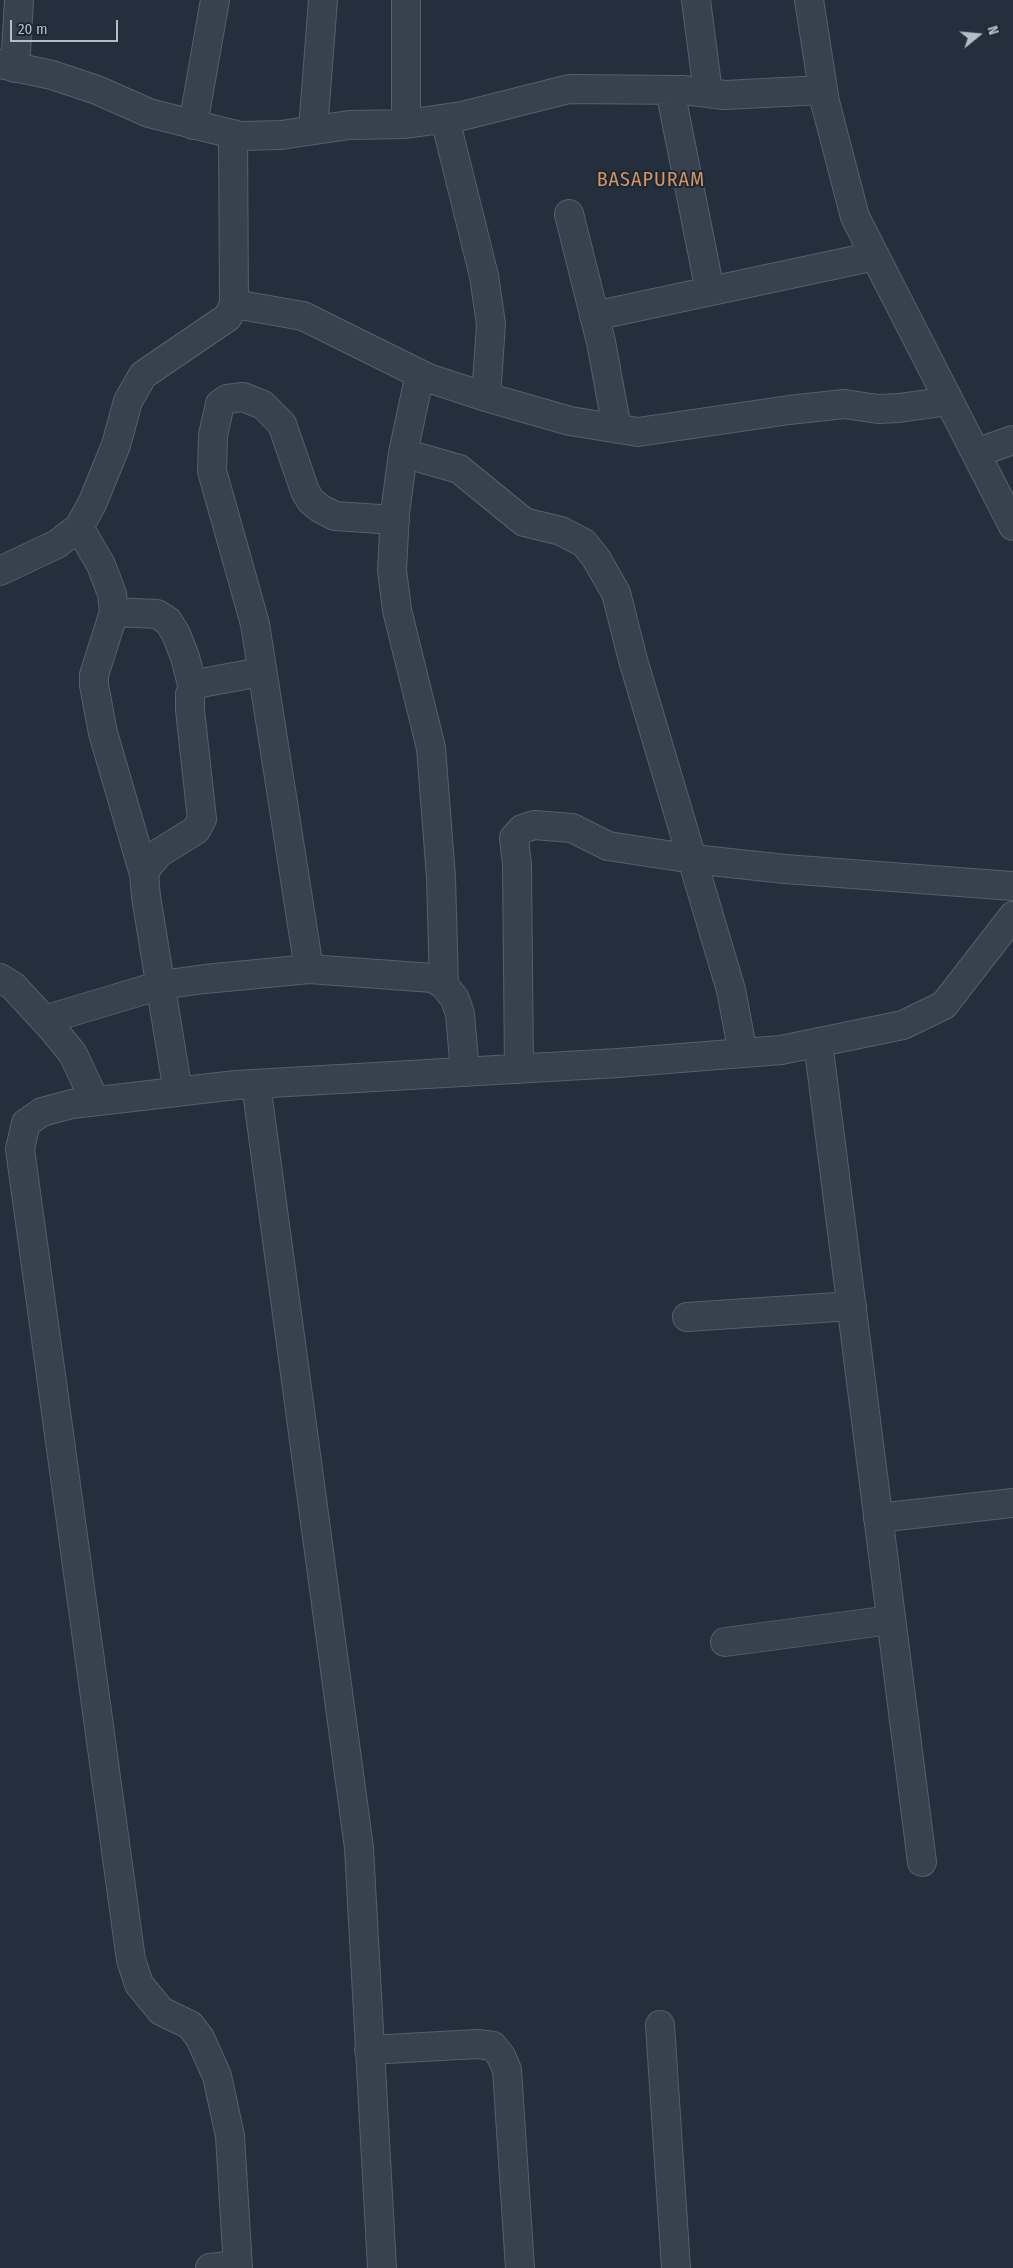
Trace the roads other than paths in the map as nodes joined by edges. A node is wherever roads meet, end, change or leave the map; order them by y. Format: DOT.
graph roads {
  1 [pos="19,0"];
  2 [pos="215,0"];
  3 [pos="323,0"];
  4 [pos="406,0"];
  5 [pos="696,0"];
  6 [pos="809,0"];
  7 [pos="8,66"];
  8 [pos="670,90"];
  9 [pos="823,90"];
  10 [pos="708,93"];
  11 [pos="445,119"];
  12 [pos="406,124"];
  13 [pos="193,125"];
  14 [pos="313,130"];
  15 [pos="232,134"];
  16 [pos="569,214"];
  17 [pos="875,256"];
  18 [pos="710,291"];
  19 [pos="234,304"];
  20 [pos="594,316"];
  21 [pos="420,374"];
  22 [pos="486,397"];
  23 [pos="949,401"];
  24 [pos="617,429"];
  25 [pos="1013,440"];
  26 [pos="403,453"];
  27 [pos="976,453"];
  28 [pos="394,520"];
  29 [pos="79,526"];
  30 [pos="1013,526"];
  31 [pos="0,571"];
  32 [pos="114,612"];
  33 [pos="261,672"];
  34 [pos="193,688"];
  35 [pos="693,859"];
  36 [pos="144,874"];
  37 [pos="1013,886"];
  38 [pos="1013,916"];
  39 [pos="309,969"];
  40 [pos="0,978"];
  41 [pos="161,985"];
  42 [pos="444,985"];
  43 [pos="44,1020"];
  44 [pos="818,1042"];
  45 [pos="743,1053"];
  46 [pos="519,1069"];
  47 [pos="465,1072"];
  48 [pos="256,1084"];
  49 [pos="178,1092"];
  50 [pos="95,1102"];
  51 [pos="852,1306"];
  52 [pos="687,1318"];
  53 [pos="1013,1503"];
  54 [pos="878,1518"];
  55 [pos="892,1620"];
  56 [pos="725,1642"];
  57 [pos="922,1862"];
  58 [pos="660,2025"];
  59 [pos="369,2050"];
  60 [pos="238,2266"];
  61 [pos="210,2268"];
  62 [pos="382,2268"];
  63 [pos="520,2268"];
  64 [pos="676,2268"];
  1 -- 7 [label="street"];
  2 -- 13 [label="street"];
  3 -- 14 [label="street"];
  4 -- 12 [label="street"];
  5 -- 10 [label="street"];
  6 -- 9 [label="street"];
  7 -- 13 [label="street"];
  8 -- 10 [label="street"];
  8 -- 11 [label="street"];
  8 -- 18 [label="street"];
  9 -- 10 [label="street"];
  9 -- 17 [label="street"];
  11 -- 12 [label="street"];
  11 -- 22 [label="street"];
  12 -- 14 [label="street"];
  13 -- 15 [label="street"];
  14 -- 15 [label="street"];
  15 -- 19 [label="street"];
  16 -- 20 [label="street"];
  17 -- 18 [label="street"];
  17 -- 23 [label="street"];
  18 -- 20 [label="street"];
  19 -- 21 [label="street"];
  19 -- 29 [label="street"];
  20 -- 24 [label="street"];
  21 -- 22 [label="street"];
  21 -- 26 [label="street"];
  22 -- 24 [label="street"];
  23 -- 24 [label="street"];
  23 -- 27 [label="street"];
  25 -- 27 [label="street"];
  26 -- 28 [label="street"];
  26 -- 35 [label="street"];
  27 -- 30 [label="street"];
  28 -- 33 [label="street"];
  28 -- 42 [label="street"];
  29 -- 31 [label="street"];
  29 -- 32 [label="street"];
  32 -- 34 [label="street"];
  32 -- 36 [label="street"];
  33 -- 34 [label="street"];
  33 -- 39 [label="street"];
  34 -- 36 [label="street"];
  35 -- 37 [label="street"];
  35 -- 45 [label="street"];
  35 -- 46 [label="street"];
  36 -- 41 [label="street"];
  38 -- 44 [label="street"];
  39 -- 41 [label="street"];
  39 -- 42 [label="street"];
  40 -- 43 [label="street"];
  41 -- 43 [label="street"];
  41 -- 49 [label="street"];
  42 -- 47 [label="street"];
  43 -- 50 [label="street"];
  44 -- 45 [label="street"];
  44 -- 51 [label="street"];
  45 -- 46 [label="street"];
  46 -- 47 [label="street"];
  47 -- 48 [label="street"];
  48 -- 49 [label="street"];
  48 -- 59 [label="street"];
  49 -- 50 [label="street"];
  50 -- 60 [label="street"];
  51 -- 52 [label="street"];
  51 -- 54 [label="street"];
  53 -- 54 [label="street"];
  54 -- 55 [label="street"];
  55 -- 56 [label="street"];
  55 -- 57 [label="street"];
  58 -- 64 [label="street"];
  59 -- 62 [label="street"];
  59 -- 63 [label="street"];
  60 -- 61 [label="street"];
}
